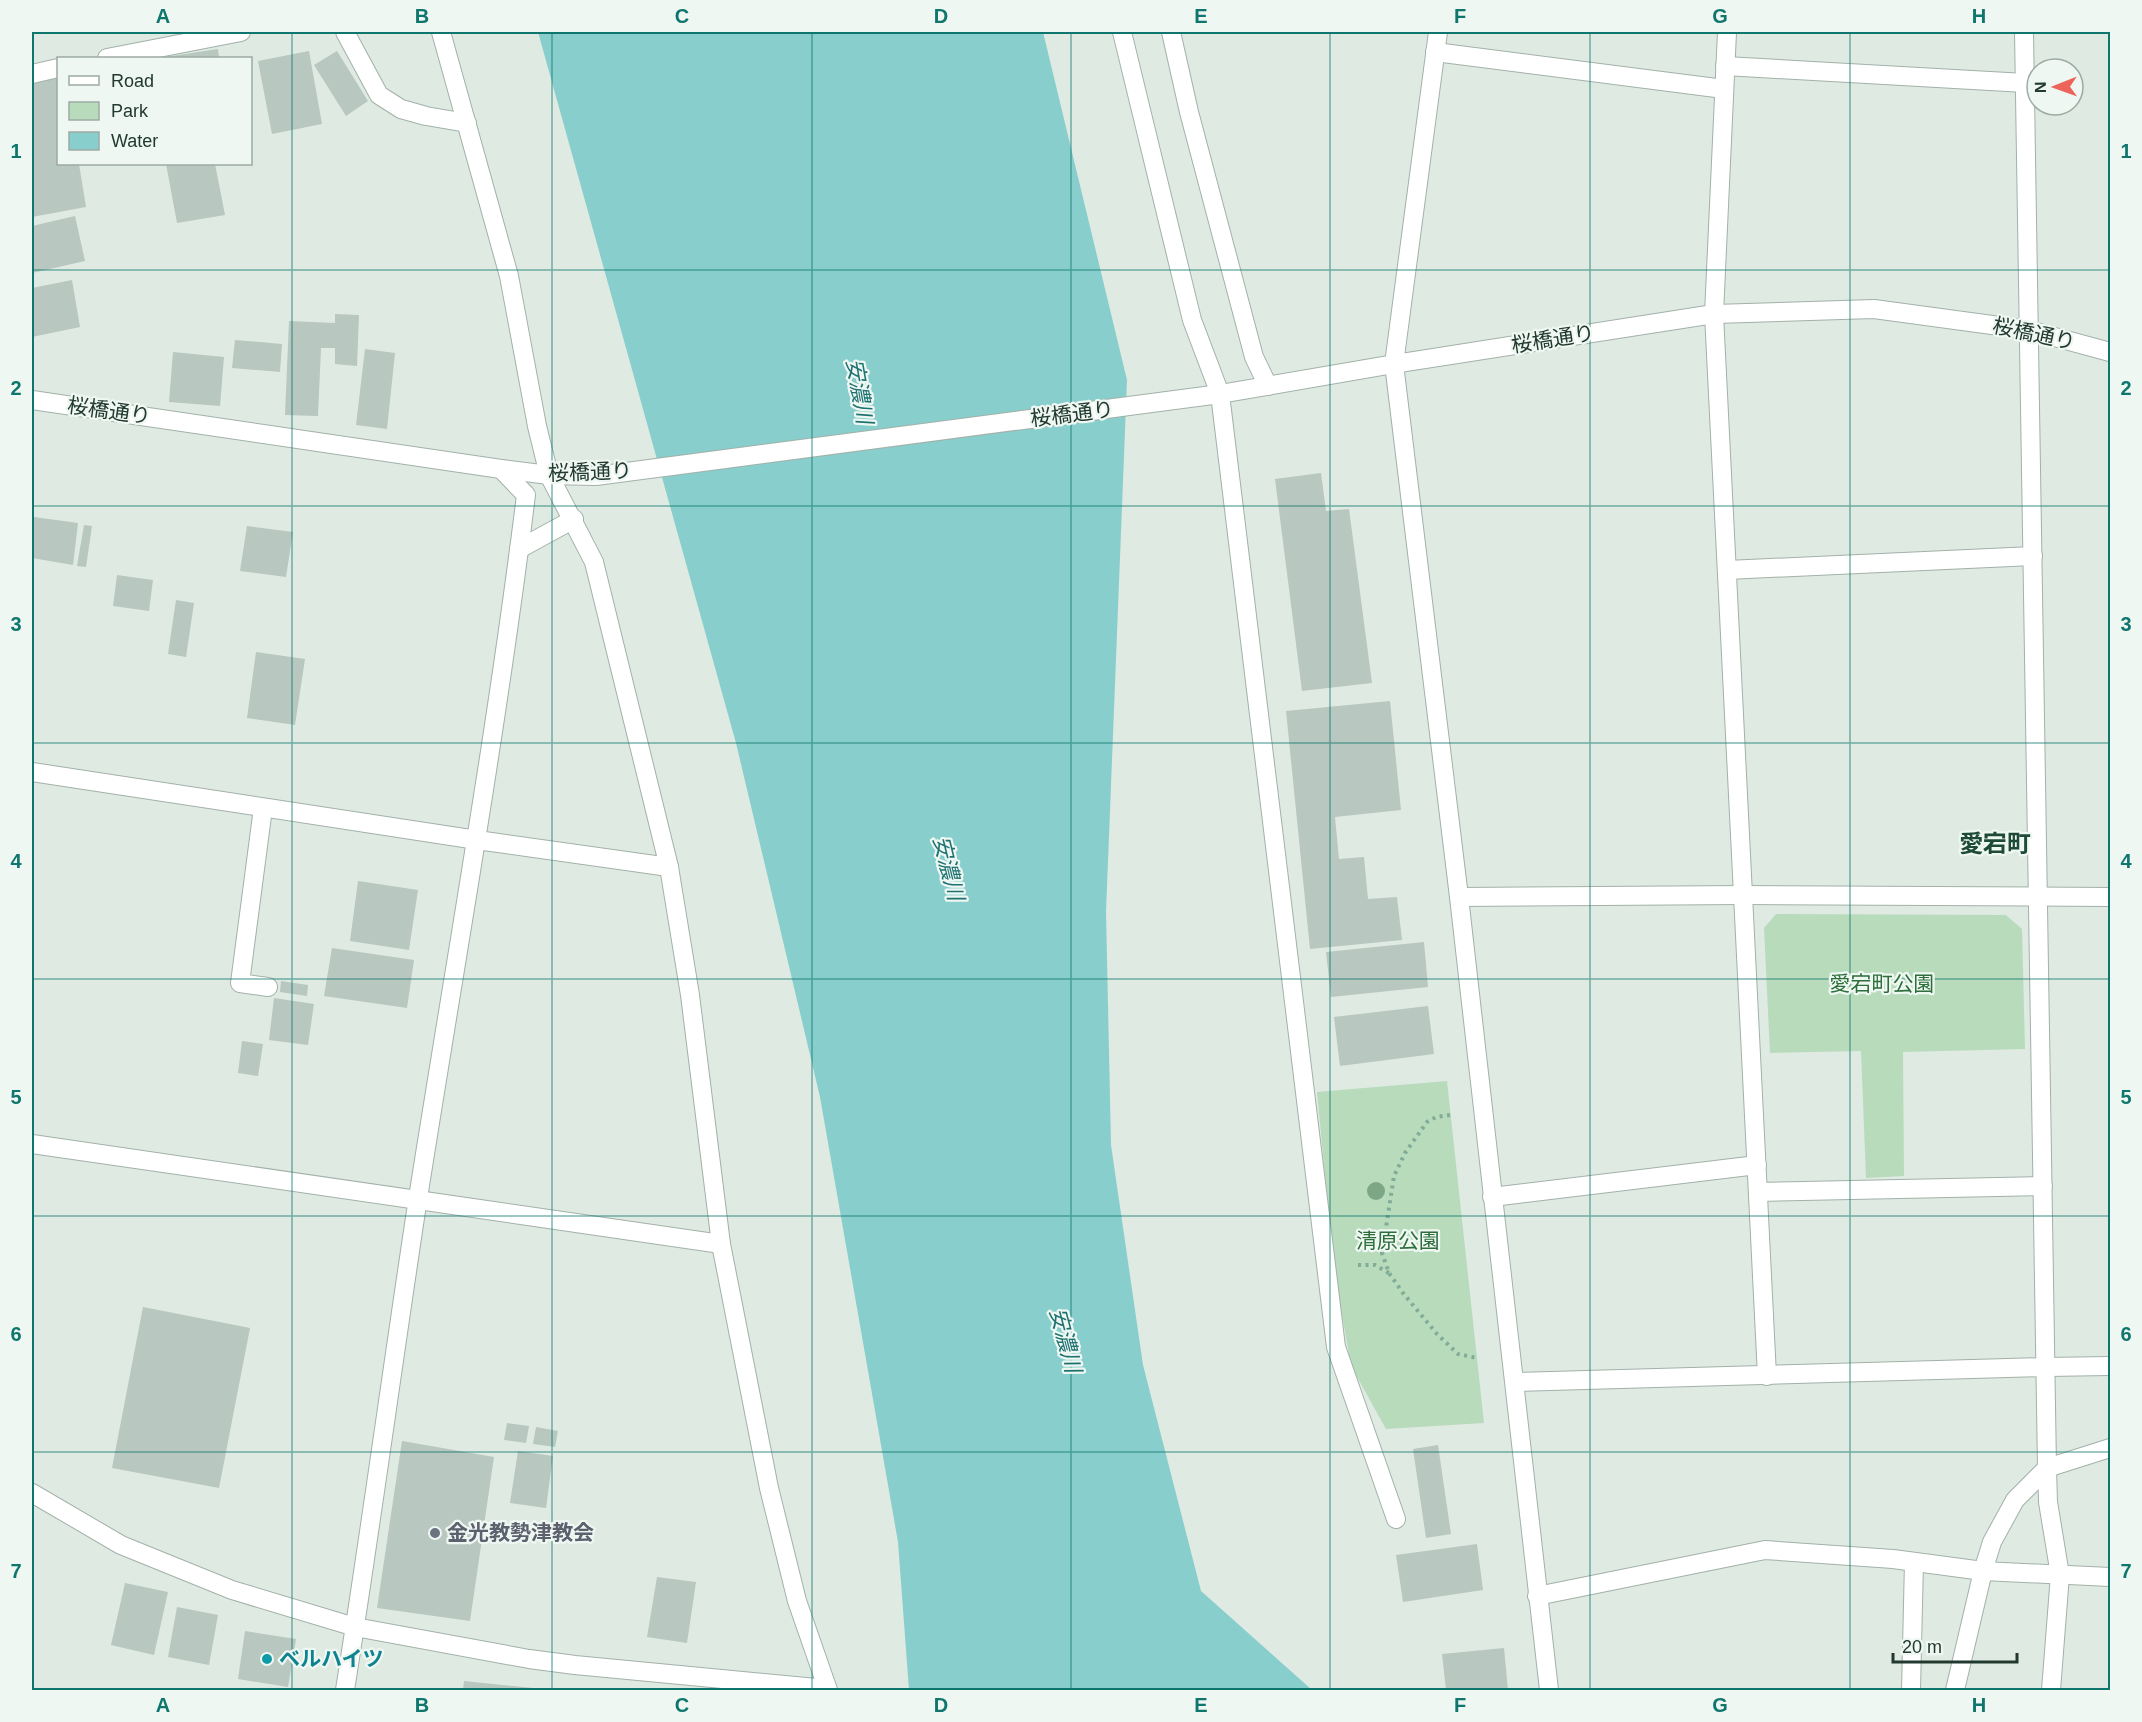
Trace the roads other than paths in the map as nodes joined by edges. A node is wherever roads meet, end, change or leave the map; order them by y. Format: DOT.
graph roads {
  1 [pos="241,32"];
  2 [pos="345,32"];
  3 [pos="441,32"];
  4 [pos="1122,32"];
  5 [pos="1171,32"];
  6 [pos="1438,32"];
  7 [pos="1727,32"];
  8 [pos="2024,32"];
  9 [pos="1435,52"];
  10 [pos="112,57"];
  11 [pos="1725,66"];
  12 [pos="57,68"];
  13 [pos="32,74"];
  14 [pos="2025,82"];
  15 [pos="1724,89"];
  16 [pos="2026,117"];
  17 [pos="467,123"];
  18 [pos="1714,314"];
  19 [pos="2029,330"];
  20 [pos="2110,352"];
  21 [pos="1394,364"];
  22 [pos="1268,386"];
  23 [pos="1220,394"];
  24 [pos="32,400"];
  25 [pos="501,470"];
  26 [pos="549,476"];
  27 [pos="574,519"];
  28 [pos="519,549"];
  29 [pos="2033,556"];
  30 [pos="1727,570"];
  31 [pos="32,772"];
  32 [pos="263,808"];
  33 [pos="477,840"];
  34 [pos="669,867"];
  35 [pos="1744,895"];
  36 [pos="1459,897"];
  37 [pos="2110,897"];
  38 [pos="2038,898"];
  39 [pos="268,987"];
  40 [pos="32,1144"];
  41 [pos="1756,1165"];
  42 [pos="2043,1186"];
  43 [pos="1758,1192"];
  44 [pos="1492,1197"];
  45 [pos="418,1199"];
  46 [pos="721,1244"];
  47 [pos="2110,1366"];
  48 [pos="2046,1367"];
  49 [pos="1767,1376"];
  50 [pos="1515,1382"];
  51 [pos="2110,1448"];
  52 [pos="2048,1468"];
  53 [pos="32,1493"];
  54 [pos="1396,1519"];
  55 [pos="1914,1562"];
  56 [pos="1983,1571"];
  57 [pos="2060,1575"];
  58 [pos="2110,1577"];
  59 [pos="1537,1596"];
  60 [pos="355,1627"];
  61 [pos="345,1690"];
  62 [pos="828,1690"];
  63 [pos="1549,1690"];
  64 [pos="1911,1690"];
  65 [pos="1955,1690"];
  66 [pos="2051,1690"];
  1 -- 10 [label="street"];
  2 -- 17 [label="street"];
  3 -- 17 [label="street"];
  4 -- 23 [label="street"];
  5 -- 22 [label="street"];
  6 -- 9 [label="street"];
  7 -- 11 [label="street"];
  8 -- 14 [label="street"];
  9 -- 15 [label="street"];
  9 -- 21 [label="street"];
  11 -- 14 [label="street"];
  11 -- 15 [label="street"];
  12 -- 13 [label="street"];
  15 -- 18 [label="street"];
  16 -- 19 [label="street"];
  17 -- 26 [label="street"];
  18 -- 19 [label="street, 桜橋通り"];
  18 -- 21 [label="street, 桜橋通り"];
  18 -- 30 [label="street"];
  19 -- 20 [label="street, 桜橋通り"];
  19 -- 29 [label="street"];
  21 -- 22 [label="street, 桜橋通り"];
  21 -- 36 [label="street"];
  22 -- 23 [label="street, 桜橋通り"];
  23 -- 26 [label="street, 桜橋通り"];
  23 -- 54 [label="street"];
  24 -- 25 [label="street, 桜橋通り"];
  25 -- 26 [label="street, 桜橋通り"];
  25 -- 28 [label="street"];
  26 -- 27 [label="street"];
  27 -- 28 [label="street"];
  27 -- 34 [label="street"];
  28 -- 33 [label="street"];
  29 -- 30 [label="street"];
  29 -- 38 [label="street"];
  30 -- 35 [label="street"];
  31 -- 32 [label="street"];
  32 -- 33 [label="street"];
  32 -- 39 [label="street"];
  33 -- 34 [label="street"];
  33 -- 45 [label="street"];
  34 -- 46 [label="street"];
  35 -- 36 [label="street"];
  35 -- 38 [label="street"];
  35 -- 41 [label="street"];
  36 -- 44 [label="street"];
  37 -- 38 [label="street"];
  38 -- 42 [label="street"];
  40 -- 45 [label="street"];
  41 -- 43 [label="street"];
  41 -- 44 [label="street"];
  42 -- 43 [label="street"];
  42 -- 48 [label="street"];
  43 -- 49 [label="street"];
  44 -- 50 [label="street"];
  45 -- 46 [label="street"];
  45 -- 60 [label="street"];
  46 -- 62 [label="street"];
  47 -- 48 [label="street"];
  48 -- 49 [label="street"];
  48 -- 52 [label="street"];
  49 -- 50 [label="street"];
  50 -- 59 [label="street"];
  51 -- 52 [label="street"];
  52 -- 56 [label="street"];
  52 -- 57 [label="street"];
  53 -- 60 [label="street"];
  55 -- 56 [label="street"];
  55 -- 59 [label="street"];
  55 -- 64 [label="street"];
  56 -- 57 [label="street"];
  56 -- 65 [label="street"];
  57 -- 58 [label="street"];
  57 -- 66 [label="street"];
  59 -- 63 [label="street"];
  60 -- 61 [label="street"];
  60 -- 62 [label="street"];
}
